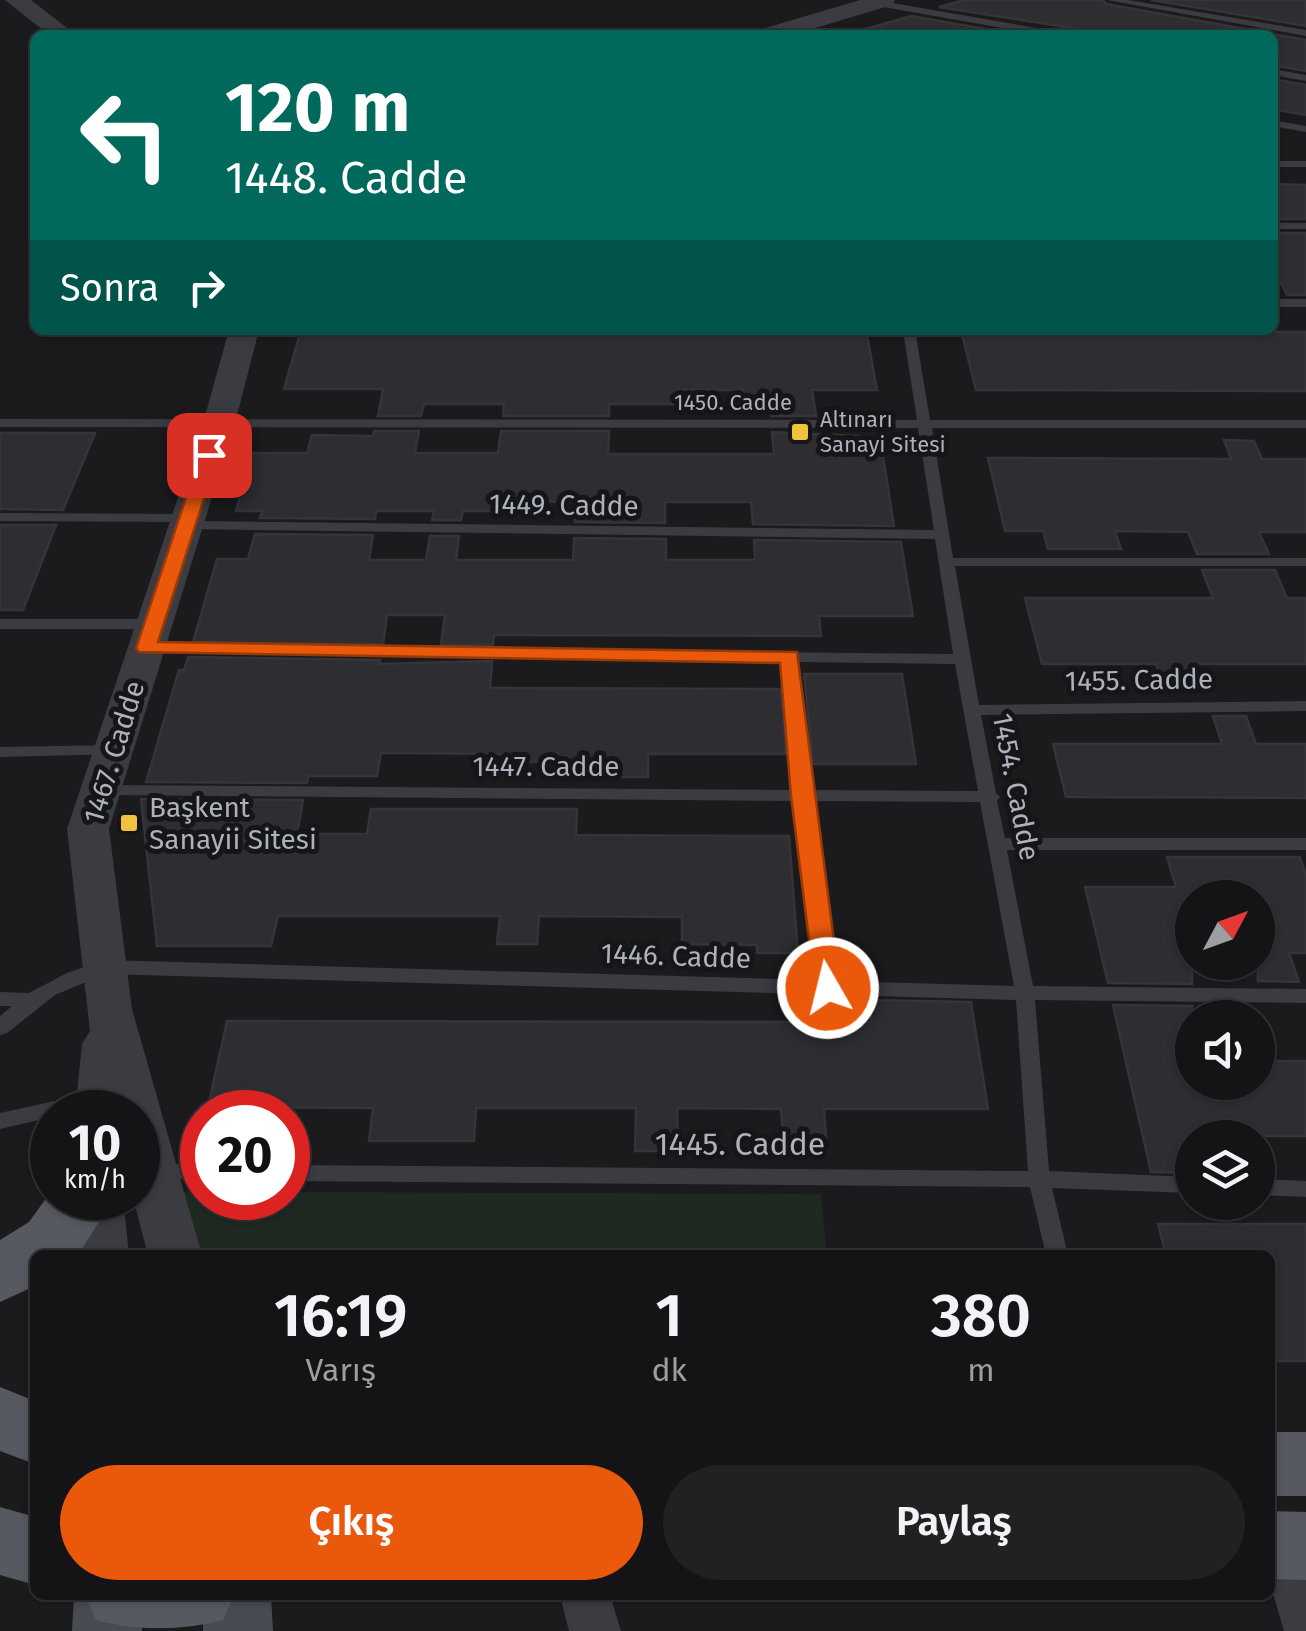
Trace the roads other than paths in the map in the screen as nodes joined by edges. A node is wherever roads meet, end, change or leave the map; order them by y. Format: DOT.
graph roads {
  1 [pos="16,0"];
  2 [pos="49,0"];
  3 [pos="1112,0"];
  4 [pos="880,1"];
  5 [pos="73,30"];
  6 [pos="74,30"];
  7 [pos="787,30"];
  8 [pos="1034,30"];
  9 [pos="1306,33"];
  10 [pos="1278,73"];
  11 [pos="1306,78"];
  12 [pos="1278,124"];
  13 [pos="1306,129"];
  14 [pos="1278,164"];
  15 [pos="1306,164"];
  16 [pos="1278,226"];
  17 [pos="1306,226"];
  18 [pos="1306,302"];
  19 [pos="1278,303"];
  20 [pos="243,335"];
  21 [pos="909,335"];
  22 [pos="925,422"];
  23 [pos="0,423"];
  24 [pos="219,423"];
  25 [pos="1306,424"];
  26 [pos="0,518"];
  27 [pos="187,522"];
  28 [pos="942,535"];
  29 [pos="949,562"];
  30 [pos="1306,562"];
  31 [pos="0,624"];
  32 [pos="150,636"];
  33 [pos="790,656"];
  34 [pos="962,659"];
  35 [pos="1306,706"];
  36 [pos="973,710"];
  37 [pos="113,750"];
  38 [pos="0,752"];
  39 [pos="100,790"];
  40 [pos="802,796"];
  41 [pos="991,797"];
  42 [pos="999,844"];
  43 [pos="1306,844"];
  44 [pos="106,988"];
  45 [pos="828,988"];
  46 [pos="1025,994"];
  47 [pos="1306,996"];
  48 [pos="0,999"];
  49 [pos="28,1000"];
  50 [pos="0,1028"];
  51 [pos="117,1090"];
  52 [pos="30,1119"];
  53 [pos="0,1122"];
  54 [pos="310,1173"];
  55 [pos="1038,1180"];
  56 [pos="1175,1184"];
  57 [pos="1275,1188"];
  58 [pos="1306,1189"];
  59 [pos="160,1203"];
  60 [pos="66,1220"];
  61 [pos="99,1220"];
  62 [pos="37,1250"];
  63 [pos="102,1250"];
  64 [pos="174,1250"];
  65 [pos="1056,1250"];
  66 [pos="30,1255"];
  67 [pos="0,1275"];
  68 [pos="0,1418"];
  69 [pos="30,1431"];
  70 [pos="1275,1464"];
  71 [pos="1306,1464"];
  72 [pos="0,1541"];
  73 [pos="1287,1545"];
  74 [pos="30,1550"];
  75 [pos="108,1600"];
  76 [pos="237,1600"];
  77 [pos="587,1600"];
  78 [pos="1306,1623"];
  79 [pos="107,1631"];
  80 [pos="238,1631"];
  81 [pos="595,1631"];
  1 -- 5 [label="street"];
  2 -- 6 [label="street"];
  3 -- 9 [label="lane"];
  4 -- 7 [label="street"];
  4 -- 8 [label="lane"];
  10 -- 11 [label="lane"];
  12 -- 13 [label="lane"];
  14 -- 15 [label="lane"];
  16 -- 17 [label="lane"];
  18 -- 19 [label="lane"];
  20 -- 24 [label="street, 1467. Cadde"];
  21 -- 22 [label="lane, 1454. Cadde"];
  22 -- 24 [label="lane, 1450. Cadde"];
  22 -- 25 [label="lane, 1450. Cadde"];
  22 -- 28 [label="lane, 1454. Cadde"];
  23 -- 24 [label="lane, 1450. Cadde"];
  24 -- 27 [label="street, 1467. Cadde"];
  26 -- 27 [label="lane, 1449. Cadde"];
  27 -- 28 [label="lane, 1449. Cadde"];
  27 -- 32 [label="street, 1467. Cadde"];
  28 -- 29 [label="lane, 1454. Cadde"];
  29 -- 30 [label="lane"];
  29 -- 34 [label="lane, 1454. Cadde"];
  31 -- 32 [label="lane"];
  32 -- 33 [label="lane"];
  32 -- 37 [label="street, 1467. Cadde"];
  33 -- 34 [label="lane"];
  33 -- 40 [label="lane"];
  34 -- 36 [label="lane, 1454. Cadde"];
  35 -- 36 [label="lane, 1455. Cadde"];
  36 -- 41 [label="lane, 1454. Cadde"];
  37 -- 38 [label="lane"];
  37 -- 39 [label="street, 1467. Cadde"];
  39 -- 40 [label="lane, 1447. Cadde"];
  39 -- 44 [label="street, 1467. Cadde"];
  40 -- 41 [label="lane, 1447. Cadde"];
  40 -- 45 [label="lane"];
  41 -- 42 [label="lane, 1454. Cadde"];
  42 -- 43 [label="lane"];
  42 -- 46 [label="lane, 1454. Cadde"];
  44 -- 45 [label="lane, 1446. Cadde"];
  44 -- 49 [label="lane, 1446. Cadde"];
  44 -- 51 [label="street, 1467. Cadde"];
  45 -- 46 [label="lane, 1446. Cadde"];
  46 -- 47 [label="lane, 1446. Cadde"];
  46 -- 55 [label="lane, 1454. Cadde"];
  48 -- 49 [label="lane"];
  49 -- 50 [label="lane"];
  52 -- 53 [label="lane"];
  54 -- 55 [label="lane, 1445. Cadde"];
  55 -- 56 [label="lane, 1445. Cadde"];
  55 -- 65 [label="lane, 1454. Cadde"];
  57 -- 58 [label="lane"];
  59 -- 64 [label="street, 1467. Cadde"];
  60 -- 62 [label="main road"];
  61 -- 63 [label="street"];
  66 -- 67 [label="main road"];
  68 -- 69 [label="main road"];
  70 -- 71 [label="main road"];
  72 -- 74 [label="main road"];
  73 -- 78 [label="street"];
  75 -- 79 [label="main road"];
  76 -- 80 [label="main road"];
  77 -- 81 [label="street"];
}
